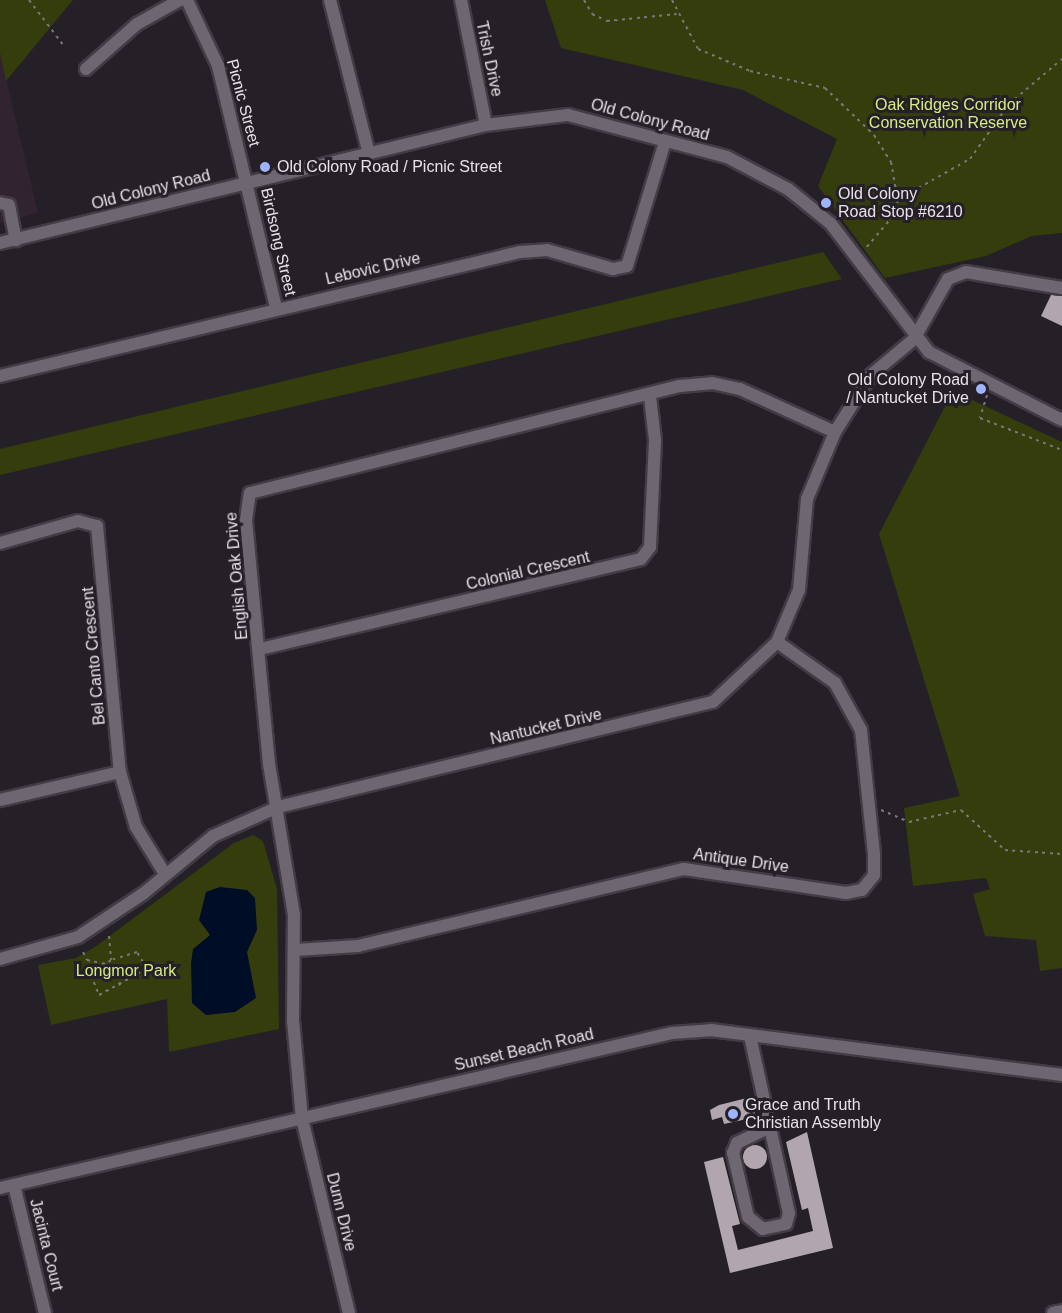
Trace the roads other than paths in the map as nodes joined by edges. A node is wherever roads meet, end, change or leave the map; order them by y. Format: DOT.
graph roads {
  1 [pos="180,0"];
  2 [pos="187,0"];
  3 [pos="330,0"];
  4 [pos="461,0"];
  5 [pos="86,69"];
  6 [pos="486,125"];
  7 [pos="665,142"];
  8 [pos="369,154"];
  9 [pos="248,183"];
  10 [pos="0,203"];
  11 [pos="16,240"];
  12 [pos="0,243"];
  13 [pos="1062,288"];
  14 [pos="276,308"];
  15 [pos="914,339"];
  16 [pos="0,376"];
  17 [pos="650,397"];
  18 [pos="1062,420"];
  19 [pos="835,432"];
  20 [pos="0,543"];
  21 [pos="777,642"];
  22 [pos="260,649"];
  23 [pos="120,772"];
  24 [pos="0,800"];
  25 [pos="278,807"];
  26 [pos="165,874"];
  27 [pos="296,950"];
  28 [pos="0,959"];
  29 [pos="750,1036"];
  30 [pos="1062,1075"];
  31 [pos="302,1119"];
  32 [pos="768,1128"];
  33 [pos="14,1185"];
  34 [pos="0,1188"];
  35 [pos="1062,1311"];
  36 [pos="45,1313"];
  37 [pos="349,1313"];
  38 [pos="1053,1313"];
  1 -- 5 [label="street"];
  2 -- 9 [label="street, Picnic Street"];
  3 -- 8 [label="street"];
  4 -- 6 [label="street, Trish Drive"];
  6 -- 7 [label="street, Old Colony Road"];
  6 -- 8 [label="street, Old Colony Road"];
  7 -- 14 [label="street, Lebovic Drive"];
  7 -- 15 [label="street, Old Colony Road"];
  8 -- 9 [label="street, Old Colony Road"];
  9 -- 11 [label="street, Old Colony Road"];
  9 -- 14 [label="street, Birdsong Street"];
  10 -- 11 [label="street"];
  11 -- 12 [label="street, Old Colony Road"];
  13 -- 15 [label="street"];
  14 -- 16 [label="street, Lebovic Drive"];
  15 -- 18 [label="street, Old Colony Road"];
  15 -- 19 [label="street, Nantucket Drive"];
  17 -- 19 [label="street, English Oak Drive"];
  17 -- 22 [label="street, Colonial Crescent"];
  17 -- 22 [label="street, English Oak Drive"];
  19 -- 21 [label="street, Nantucket Drive"];
  20 -- 23 [label="street, Bel Canto Crescent"];
  21 -- 25 [label="street, Nantucket Drive"];
  21 -- 27 [label="street, Antique Drive"];
  22 -- 25 [label="street, English Oak Drive"];
  23 -- 24 [label="street"];
  23 -- 26 [label="street, Bel Canto Crescent"];
  25 -- 26 [label="street, Nantucket Drive"];
  25 -- 27 [label="street, English Oak Drive"];
  26 -- 28 [label="street, Nantucket Drive"];
  27 -- 31 [label="street, English Oak Drive"];
  29 -- 30 [label="street, Sunset Beach Road"];
  29 -- 31 [label="street, Sunset Beach Road"];
  29 -- 32 [label="street"];
  31 -- 33 [label="street, Sunset Beach Road"];
  31 -- 37 [label="street, Dunn Drive"];
  32 -- 32 [label="street"];
  33 -- 34 [label="street, Sunset Beach Road"];
  33 -- 36 [label="street, Jacinta Court"];
  35 -- 38 [label="street"];
}
